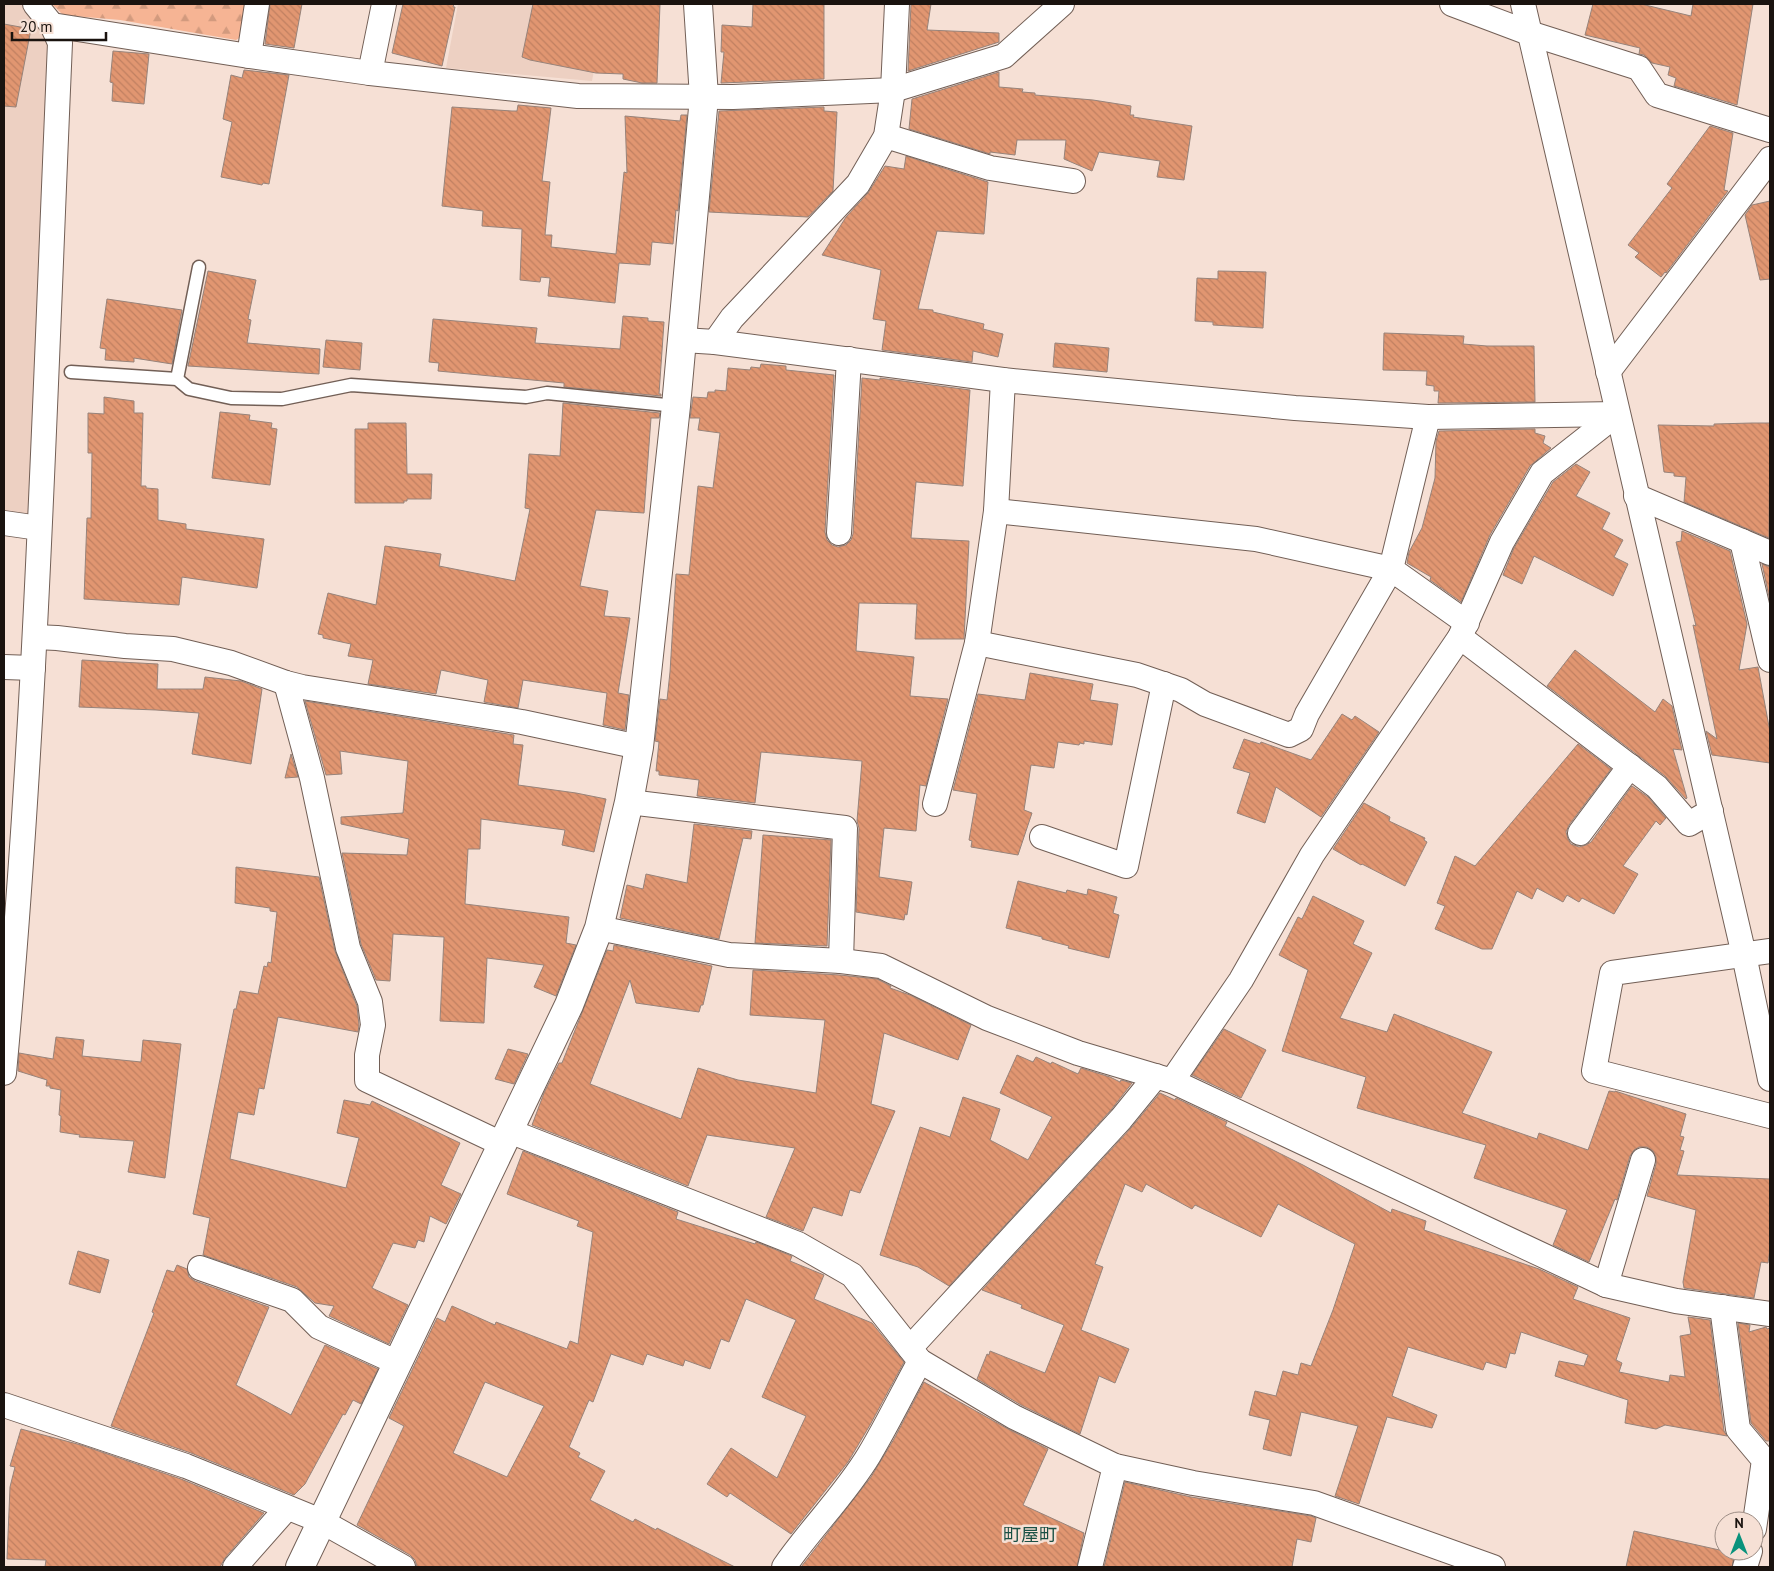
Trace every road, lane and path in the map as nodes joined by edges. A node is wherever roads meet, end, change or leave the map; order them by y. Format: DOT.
graph roads {
  1 [pos="36,4"];
  2 [pos="257,4"];
  3 [pos="384,4"];
  4 [pos="698,4"];
  5 [pos="896,4"];
  6 [pos="1062,4"];
  7 [pos="1452,4"];
  8 [pos="1523,4"];
  9 [pos="52,25"];
  10 [pos="1529,32"];
  11 [pos="249,56"];
  12 [pos="370,73"];
  13 [pos="893,90"];
  14 [pos="704,97"];
  15 [pos="1770,130"];
  16 [pos="886,136"];
  17 [pos="1770,159"];
  18 [pos="1073,180"];
  19 [pos="199,267"];
  20 [pos="683,340"];
  21 [pos="715,342"];
  22 [pos="849,360"];
  23 [pos="71,372"];
  24 [pos="1608,372"];
  25 [pos="177,379"];
  26 [pos="1003,380"];
  27 [pos="676,406"];
  28 [pos="1617,414"];
  29 [pos="1428,417"];
  30 [pos="1636,496"];
  31 [pos="996,511"];
  32 [pos="4,523"];
  33 [pos="39,528"];
  34 [pos="839,533"];
  35 [pos="1742,541"];
  36 [pos="1770,553"];
  37 [pos="1391,569"];
  38 [pos="1464,630"];
  39 [pos="35,637"];
  40 [pos="977,643"];
  41 [pos="1770,660"];
  42 [pos="4,667"];
  43 [pos="33,668"];
  44 [pos="286,683"];
  45 [pos="1164,684"];
  46 [pos="640,748"];
  47 [pos="1630,766"];
  48 [pos="629,802"];
  49 [pos="935,804"];
  50 [pos="1711,811"];
  51 [pos="1580,833"];
  52 [pos="1042,838"];
  53 [pos="599,928"];
  54 [pos="1770,950"];
  55 [pos="1744,955"];
  56 [pos="841,961"];
  57 [pos="4,1073"];
  58 [pos="1164,1079"];
  59 [pos="1770,1079"];
  60 [pos="1770,1116"];
  61 [pos="506,1138"];
  62 [pos="1643,1160"];
  63 [pos="200,1268"];
  64 [pos="1606,1286"];
  65 [pos="1722,1307"];
  66 [pos="1770,1314"];
  67 [pos="915,1355"];
  68 [pos="398,1363"];
  69 [pos="4,1405"];
  70 [pos="1115,1466"];
  71 [pos="286,1508"];
  72 [pos="1757,1511"];
  73 [pos="321,1521"];
  74 [pos="235,1567"];
  75 [pos="300,1567"];
  76 [pos="403,1567"];
  77 [pos="784,1567"];
  78 [pos="1090,1567"];
  79 [pos="1493,1567"];
  1 -- 9 [label="street"];
  2 -- 11 [label="street"];
  3 -- 12 [label="street"];
  4 -- 14 [label="street"];
  5 -- 13 [label="street"];
  6 -- 13 [label="street"];
  7 -- 10 [label="street"];
  8 -- 10 [label="street"];
  9 -- 11 [label="street"];
  9 -- 33 [label="street"];
  10 -- 15 [label="street"];
  10 -- 24 [label="street"];
  11 -- 12 [label="street"];
  12 -- 14 [label="street"];
  13 -- 14 [label="street"];
  13 -- 16 [label="street"];
  14 -- 20 [label="street"];
  16 -- 18 [label="street"];
  16 -- 21 [label="street"];
  17 -- 24 [label="street"];
  19 -- 25 [label="lane"];
  20 -- 21 [label="street"];
  20 -- 27 [label="street"];
  21 -- 22 [label="street"];
  22 -- 26 [label="street"];
  22 -- 34 [label="street"];
  23 -- 25 [label="lane"];
  24 -- 28 [label="street"];
  25 -- 27 [label="lane"];
  26 -- 29 [label="street"];
  26 -- 31 [label="street"];
  27 -- 46 [label="street"];
  28 -- 29 [label="street"];
  28 -- 30 [label="street"];
  28 -- 38 [label="street"];
  29 -- 37 [label="street"];
  30 -- 35 [label="street"];
  30 -- 50 [label="street"];
  31 -- 37 [label="street"];
  31 -- 40 [label="street"];
  32 -- 33 [label="street"];
  33 -- 39 [label="street"];
  35 -- 36 [label="street"];
  35 -- 41 [label="street"];
  37 -- 38 [label="street"];
  37 -- 45 [label="street"];
  38 -- 47 [label="street"];
  38 -- 58 [label="street"];
  39 -- 43 [label="street"];
  39 -- 44 [label="street"];
  40 -- 45 [label="street"];
  40 -- 49 [label="street"];
  42 -- 43 [label="street"];
  43 -- 57 [label="street"];
  44 -- 46 [label="street"];
  44 -- 61 [label="street"];
  45 -- 52 [label="street"];
  46 -- 48 [label="street"];
  47 -- 50 [label="street"];
  47 -- 51 [label="street"];
  48 -- 53 [label="street"];
  48 -- 56 [label="street"];
  50 -- 55 [label="street"];
  53 -- 56 [label="street"];
  53 -- 61 [label="street"];
  54 -- 55 [label="street"];
  55 -- 59 [label="street"];
  55 -- 60 [label="street"];
  56 -- 58 [label="street"];
  58 -- 64 [label="street"];
  58 -- 67 [label="street"];
  61 -- 67 [label="street"];
  61 -- 68 [label="street"];
  62 -- 64 [label="street"];
  63 -- 68 [label="street"];
  64 -- 65 [label="street"];
  65 -- 66 [label="street"];
  65 -- 72 [label="street"];
  67 -- 70 [label="street"];
  67 -- 77 [label="street"];
  68 -- 73 [label="street"];
  69 -- 71 [label="street"];
  70 -- 78 [label="street"];
  70 -- 79 [label="street"];
  71 -- 73 [label="street"];
  71 -- 74 [label="street"];
  73 -- 75 [label="street"];
  73 -- 76 [label="street"];
}
